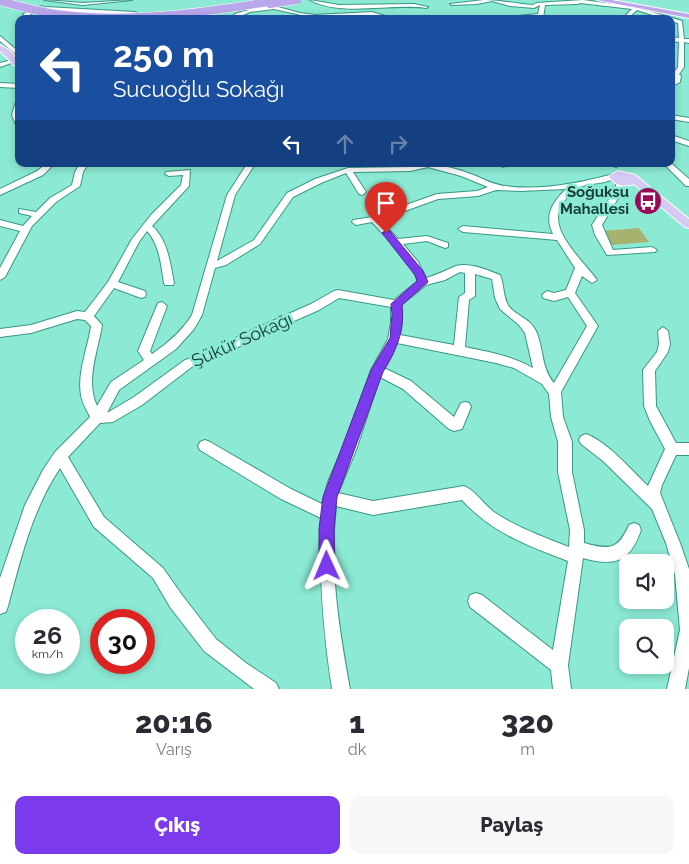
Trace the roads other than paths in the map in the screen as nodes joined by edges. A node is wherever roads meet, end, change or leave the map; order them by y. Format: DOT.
graph roads {
  1 [pos="46,0"];
  2 [pos="130,0"];
  3 [pos="281,0"];
  4 [pos="296,0"];
  5 [pos="312,0"];
  6 [pos="407,0"];
  7 [pos="492,0"];
  8 [pos="571,0"];
  9 [pos="56,1"];
  10 [pos="596,1"];
  11 [pos="618,1"];
  12 [pos="558,2"];
  13 [pos="0,3"];
  14 [pos="452,4"];
  15 [pos="543,4"];
  16 [pos="642,5"];
  17 [pos="426,7"];
  18 [pos="40,8"];
  19 [pos="267,10"];
  20 [pos="28,15"];
  21 [pos="49,15"];
  22 [pos="80,15"];
  23 [pos="164,15"];
  24 [pos="198,15"];
  25 [pos="237,15"];
  26 [pos="304,15"];
  27 [pos="350,15"];
  28 [pos="383,15"];
  29 [pos="541,15"];
  30 [pos="629,15"];
  31 [pos="664,15"];
  32 [pos="689,15"];
  33 [pos="675,20"];
  34 [pos="680,22"];
  35 [pos="689,23"];
  36 [pos="0,38"];
  37 [pos="675,39"];
  38 [pos="680,40"];
  39 [pos="689,41"];
  40 [pos="0,47"];
  41 [pos="15,57"];
  42 [pos="15,57"];
  43 [pos="15,58"];
  44 [pos="0,65"];
  45 [pos="675,83"];
  46 [pos="0,85"];
  47 [pos="15,86"];
  48 [pos="675,118"];
  49 [pos="689,120"];
  50 [pos="675,139"];
  51 [pos="689,144"];
  52 [pos="47,167"];
  53 [pos="82,167"];
  54 [pos="249,167"];
  55 [pos="416,167"];
  56 [pos="437,167"];
  57 [pos="671,167"];
  58 [pos="348,170"];
  59 [pos="169,174"];
  60 [pos="619,174"];
  61 [pos="689,184"];
  62 [pos="574,186"];
  63 [pos="496,187"];
  64 [pos="0,192"];
  65 [pos="362,192"];
  66 [pos="22,211"];
  67 [pos="37,215"];
  68 [pos="374,219"];
  69 [pos="356,222"];
  70 [pos="0,224"];
  71 [pos="689,225"];
  72 [pos="147,226"];
  73 [pos="25,229"];
  74 [pos="463,229"];
  75 [pos="559,237"];
  76 [pos="395,243"];
  77 [pos="445,245"];
  78 [pos="652,250"];
  79 [pos="212,266"];
  80 [pos="580,268"];
  81 [pos="470,270"];
  82 [pos="0,277"];
  83 [pos="592,280"];
  84 [pos="422,282"];
  85 [pos="169,283"];
  86 [pos="112,284"];
  87 [pos="570,293"];
  88 [pos="141,294"];
  89 [pos="547,296"];
  90 [pos="396,304"];
  91 [pos="162,306"];
  92 [pos="88,316"];
  93 [pos="664,331"];
  94 [pos="0,333"];
  95 [pos="395,338"];
  96 [pos="460,350"];
  97 [pos="150,360"];
  98 [pos="377,370"];
  99 [pos="543,380"];
  100 [pos="555,392"];
  101 [pos="465,407"];
  102 [pos="97,418"];
  103 [pos="586,440"];
  104 [pos="205,446"];
  105 [pos="682,451"];
  106 [pos="60,456"];
  107 [pos="330,497"];
  108 [pos="656,504"];
  109 [pos="328,514"];
  110 [pos="634,530"];
  111 [pos="576,553"];
  112 [pos="476,601"];
  113 [pos="0,606"];
  114 [pos="559,665"];
  115 [pos="270,689"];
  116 [pos="341,689"];
  117 [pos="562,689"];
  118 [pos="676,689"];
  1 -- 9 [label="street"];
  2 -- 9 [label="street"];
  3 -- 23 [label="highway, bridge"];
  4 -- 24 [label="highway, bridge"];
  5 -- 6 [label="street"];
  6 -- 17 [label="street"];
  7 -- 14 [label="street"];
  7 -- 15 [label="street"];
  8 -- 10 [label="street"];
  9 -- 18 [label="street"];
  10 -- 11 [label="highway"];
  10 -- 12 [label="street"];
  10 -- 16 [label="street"];
  11 -- 16 [label="highway"];
  11 -- 32 [label="highway"];
  12 -- 15 [label="street"];
  13 -- 21 [label="highway, bridge"];
  13 -- 22 [label="highway, bridge"];
  15 -- 29 [label="street"];
  16 -- 30 [label="street"];
  16 -- 31 [label="street"];
  16 -- 32 [label="highway"];
  18 -- 19 [label="street"];
  18 -- 20 [label="street"];
  19 -- 25 [label="street"];
  19 -- 26 [label="street"];
  27 -- 28 [label="street"];
  33 -- 34 [label="street"];
  34 -- 35 [label="street"];
  34 -- 38 [label="street"];
  36 -- 41 [label="street"];
  37 -- 38 [label="street"];
  38 -- 39 [label="street"];
  38 -- 45 [label="street"];
  40 -- 42 [label="main road"];
  43 -- 44 [label="street"];
  46 -- 47 [label="street"];
  48 -- 49 [label="street"];
  50 -- 51 [label="street"];
  52 -- 64 [label="street"];
  53 -- 67 [label="street"];
  54 -- 79 [label="street"];
  55 -- 58 [label="street"];
  56 -- 63 [label="street"];
  57 -- 61 [label="street"];
  58 -- 65 [label="street"];
  58 -- 79 [label="street"];
  59 -- 72 [label="street"];
  60 -- 62 [label="street"];
  60 -- 71 [label="main road"];
  60 -- 78 [label="street"];
  62 -- 63 [label="street"];
  62 -- 75 [label="street"];
  63 -- 68 [label="street"];
  66 -- 67 [label="street"];
  67 -- 73 [label="street"];
  68 -- 69 [label="street"];
  68 -- 76 [label="street"];
  70 -- 73 [label="street"];
  72 -- 85 [label="street"];
  72 -- 86 [label="street"];
  73 -- 82 [label="street"];
  74 -- 75 [label="street"];
  75 -- 80 [label="street"];
  76 -- 77 [label="street"];
  76 -- 84 [label="street"];
  79 -- 97 [label="street"];
  80 -- 83 [label="street"];
  80 -- 87 [label="street"];
  81 -- 84 [label="street"];
  81 -- 96 [label="street"];
  81 -- 99 [label="street"];
  84 -- 90 [label="street"];
  86 -- 88 [label="street"];
  86 -- 92 [label="street"];
  87 -- 89 [label="street"];
  87 -- 100 [label="street"];
  90 -- 95 [label="street"];
  90 -- 102 [label="street, Şükür Sokağı"];
  91 -- 97 [label="street"];
  92 -- 94 [label="street"];
  92 -- 102 [label="street"];
  93 -- 105 [label="street"];
  95 -- 96 [label="street"];
  95 -- 98 [label="street"];
  96 -- 99 [label="street"];
  97 -- 102 [label="street"];
  98 -- 101 [label="street"];
  98 -- 107 [label="street"];
  99 -- 100 [label="street"];
  100 -- 111 [label="street"];
  102 -- 106 [label="street"];
  103 -- 108 [label="street"];
  104 -- 109 [label="street"];
  105 -- 108 [label="street"];
  106 -- 113 [label="street"];
  106 -- 115 [label="street"];
  107 -- 109 [label="street"];
  107 -- 111 [label="street"];
  108 -- 118 [label="street"];
  109 -- 116 [label="street"];
  110 -- 111 [label="street"];
  111 -- 114 [label="street"];
  112 -- 114 [label="street"];
  114 -- 117 [label="street"];
}
